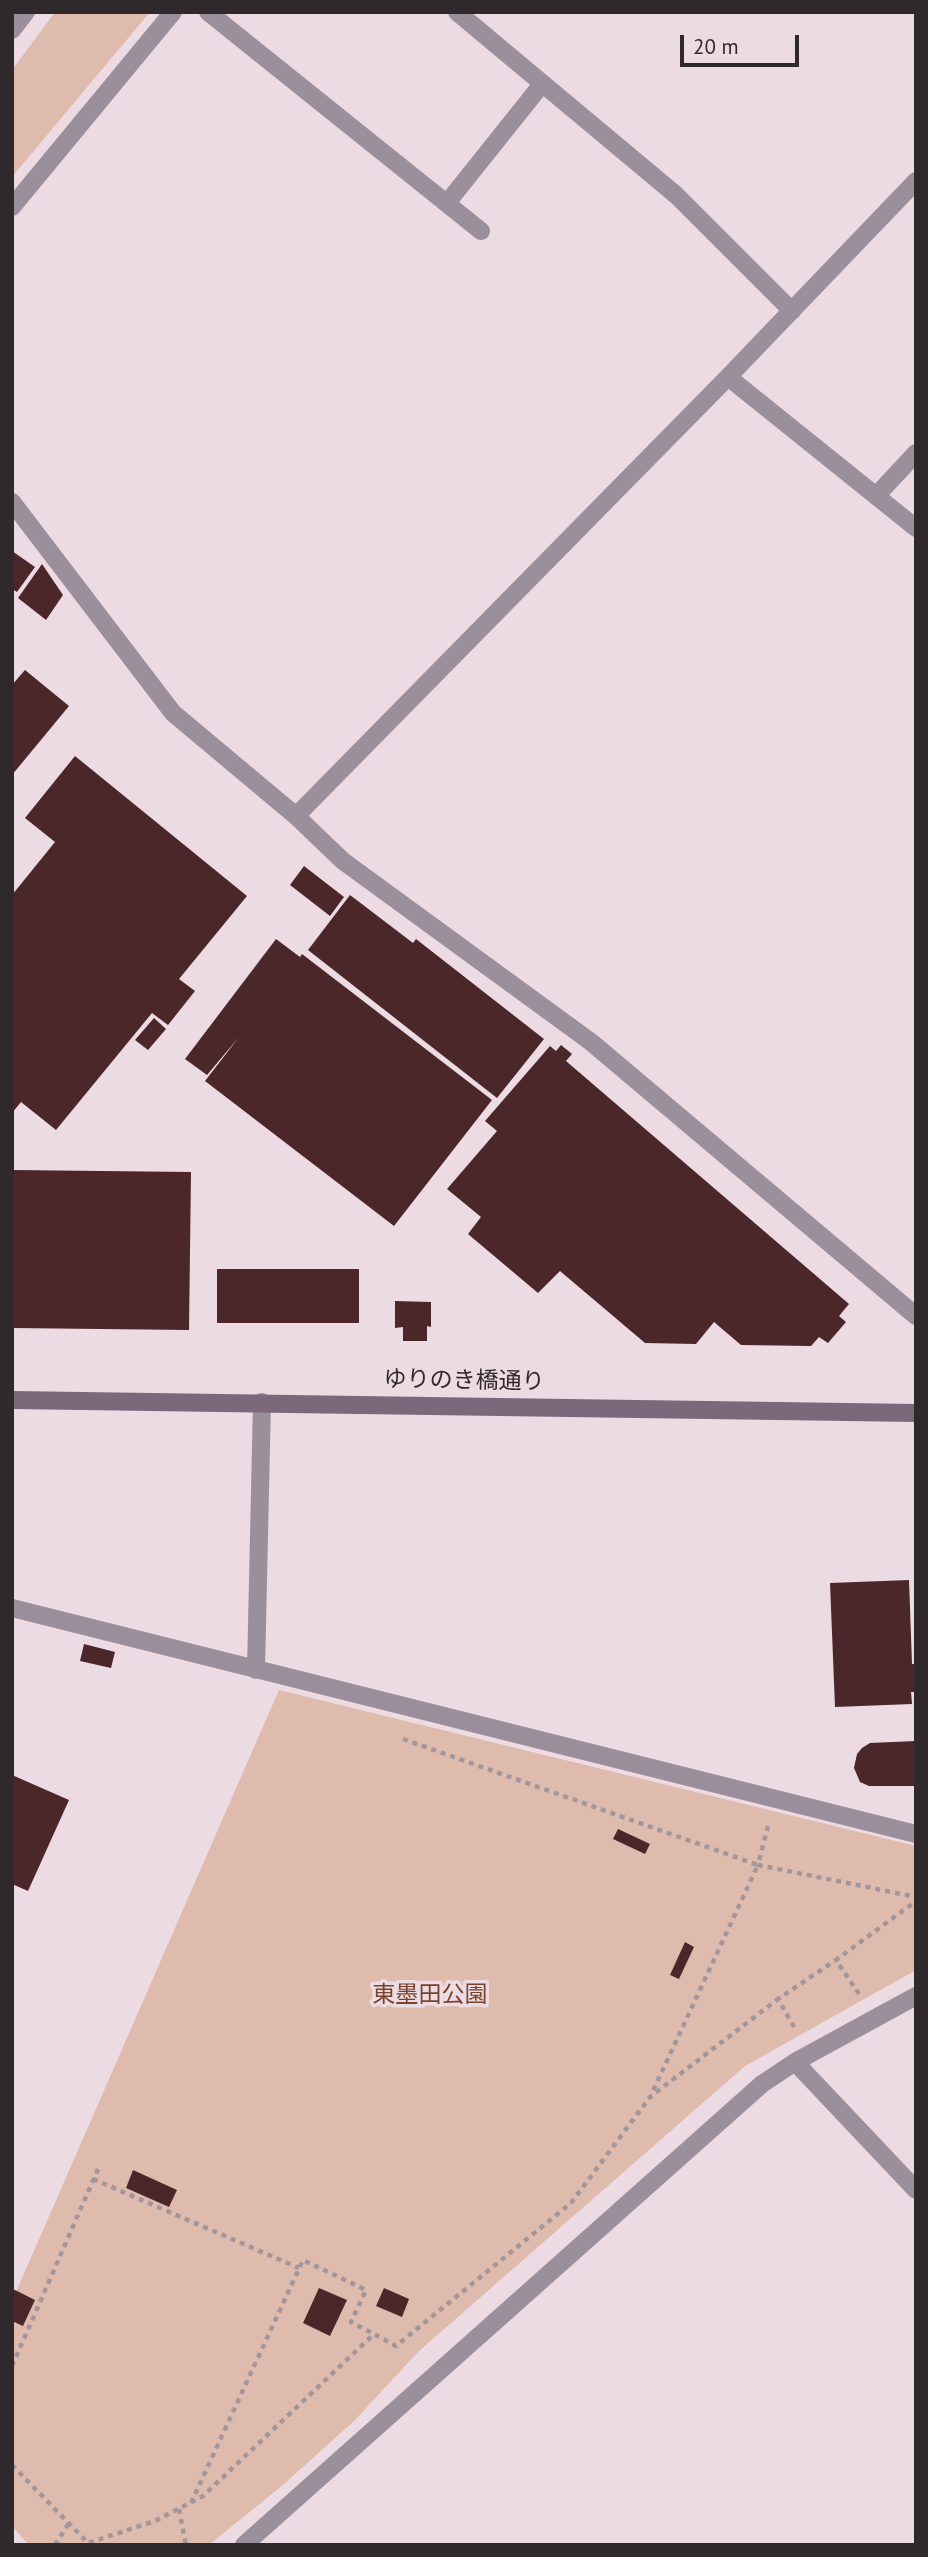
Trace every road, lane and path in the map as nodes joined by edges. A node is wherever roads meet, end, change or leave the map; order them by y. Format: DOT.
graph roads {
  1 [pos="26,12"];
  2 [pos="173,12"];
  3 [pos="208,12"];
  4 [pos="457,12"];
  5 [pos="12,30"];
  6 [pos="542,84"];
  7 [pos="916,181"];
  8 [pos="447,203"];
  9 [pos="12,207"];
  10 [pos="481,231"];
  11 [pos="792,310"];
  12 [pos="728,377"];
  13 [pos="916,453"];
  14 [pos="876,496"];
  15 [pos="12,502"];
  16 [pos="916,528"];
  17 [pos="296,816"];
  18 [pos="916,1315"];
  19 [pos="12,1401"];
  20 [pos="262,1402"];
  21 [pos="916,1412"];
  22 [pos="12,1608"];
  23 [pos="256,1670"];
  24 [pos="394,1736"];
  25 [pos="775,1798"];
  26 [pos="916,1834"];
  27 [pos="758,1865"];
  28 [pos="916,1899"];
  29 [pos="836,1960"];
  30 [pos="853,1985"];
  31 [pos="916,1996"];
  32 [pos="778,1999"];
  33 [pos="794,2027"];
  34 [pos="795,2062"];
  35 [pos="650,2097"];
  36 [pos="99,2167"];
  37 [pos="93,2179"];
  38 [pos="916,2190"];
  39 [pos="299,2269"];
  40 [pos="374,2334"];
  41 [pos="12,2366"];
  42 [pos="12,2465"];
  43 [pos="190,2503"];
  44 [pos="179,2509"];
  45 [pos="69,2523"];
  46 [pos="55,2545"];
  47 [pos="186,2545"];
  48 [pos="244,2545"];
  1 -- 5 [label="street"];
  2 -- 9 [label="street"];
  3 -- 8 [label="street"];
  4 -- 6 [label="street"];
  6 -- 8 [label="street"];
  6 -- 11 [label="street"];
  7 -- 11 [label="street"];
  8 -- 10 [label="street"];
  11 -- 12 [label="street"];
  12 -- 14 [label="street"];
  12 -- 17 [label="street"];
  13 -- 14 [label="street"];
  14 -- 16 [label="street"];
  15 -- 17 [label="street"];
  17 -- 18 [label="street"];
  19 -- 20 [label="main road, ゆりのき橋通り"];
  20 -- 21 [label="main road, ゆりのき橋通り"];
  20 -- 23 [label="street"];
  22 -- 23 [label="street"];
  23 -- 25 [label="street"];
  24 -- 27 [label="path"];
  25 -- 26 [label="street"];
  25 -- 27 [label="path"];
  27 -- 28 [label="path"];
  27 -- 35 [label="path"];
  28 -- 29 [label="path"];
  29 -- 30 [label="path"];
  29 -- 32 [label="path"];
  31 -- 34 [label="street"];
  32 -- 33 [label="path"];
  32 -- 35 [label="path"];
  34 -- 38 [label="street"];
  34 -- 48 [label="street"];
  35 -- 40 [label="path"];
  36 -- 37 [label="path"];
  37 -- 39 [label="path"];
  37 -- 41 [label="path"];
  39 -- 40 [label="path"];
  39 -- 43 [label="path"];
  40 -- 43 [label="path"];
  42 -- 45 [label="path"];
  43 -- 44 [label="path"];
  44 -- 45 [label="path"];
  44 -- 47 [label="path"];
  45 -- 46 [label="path"];
}
